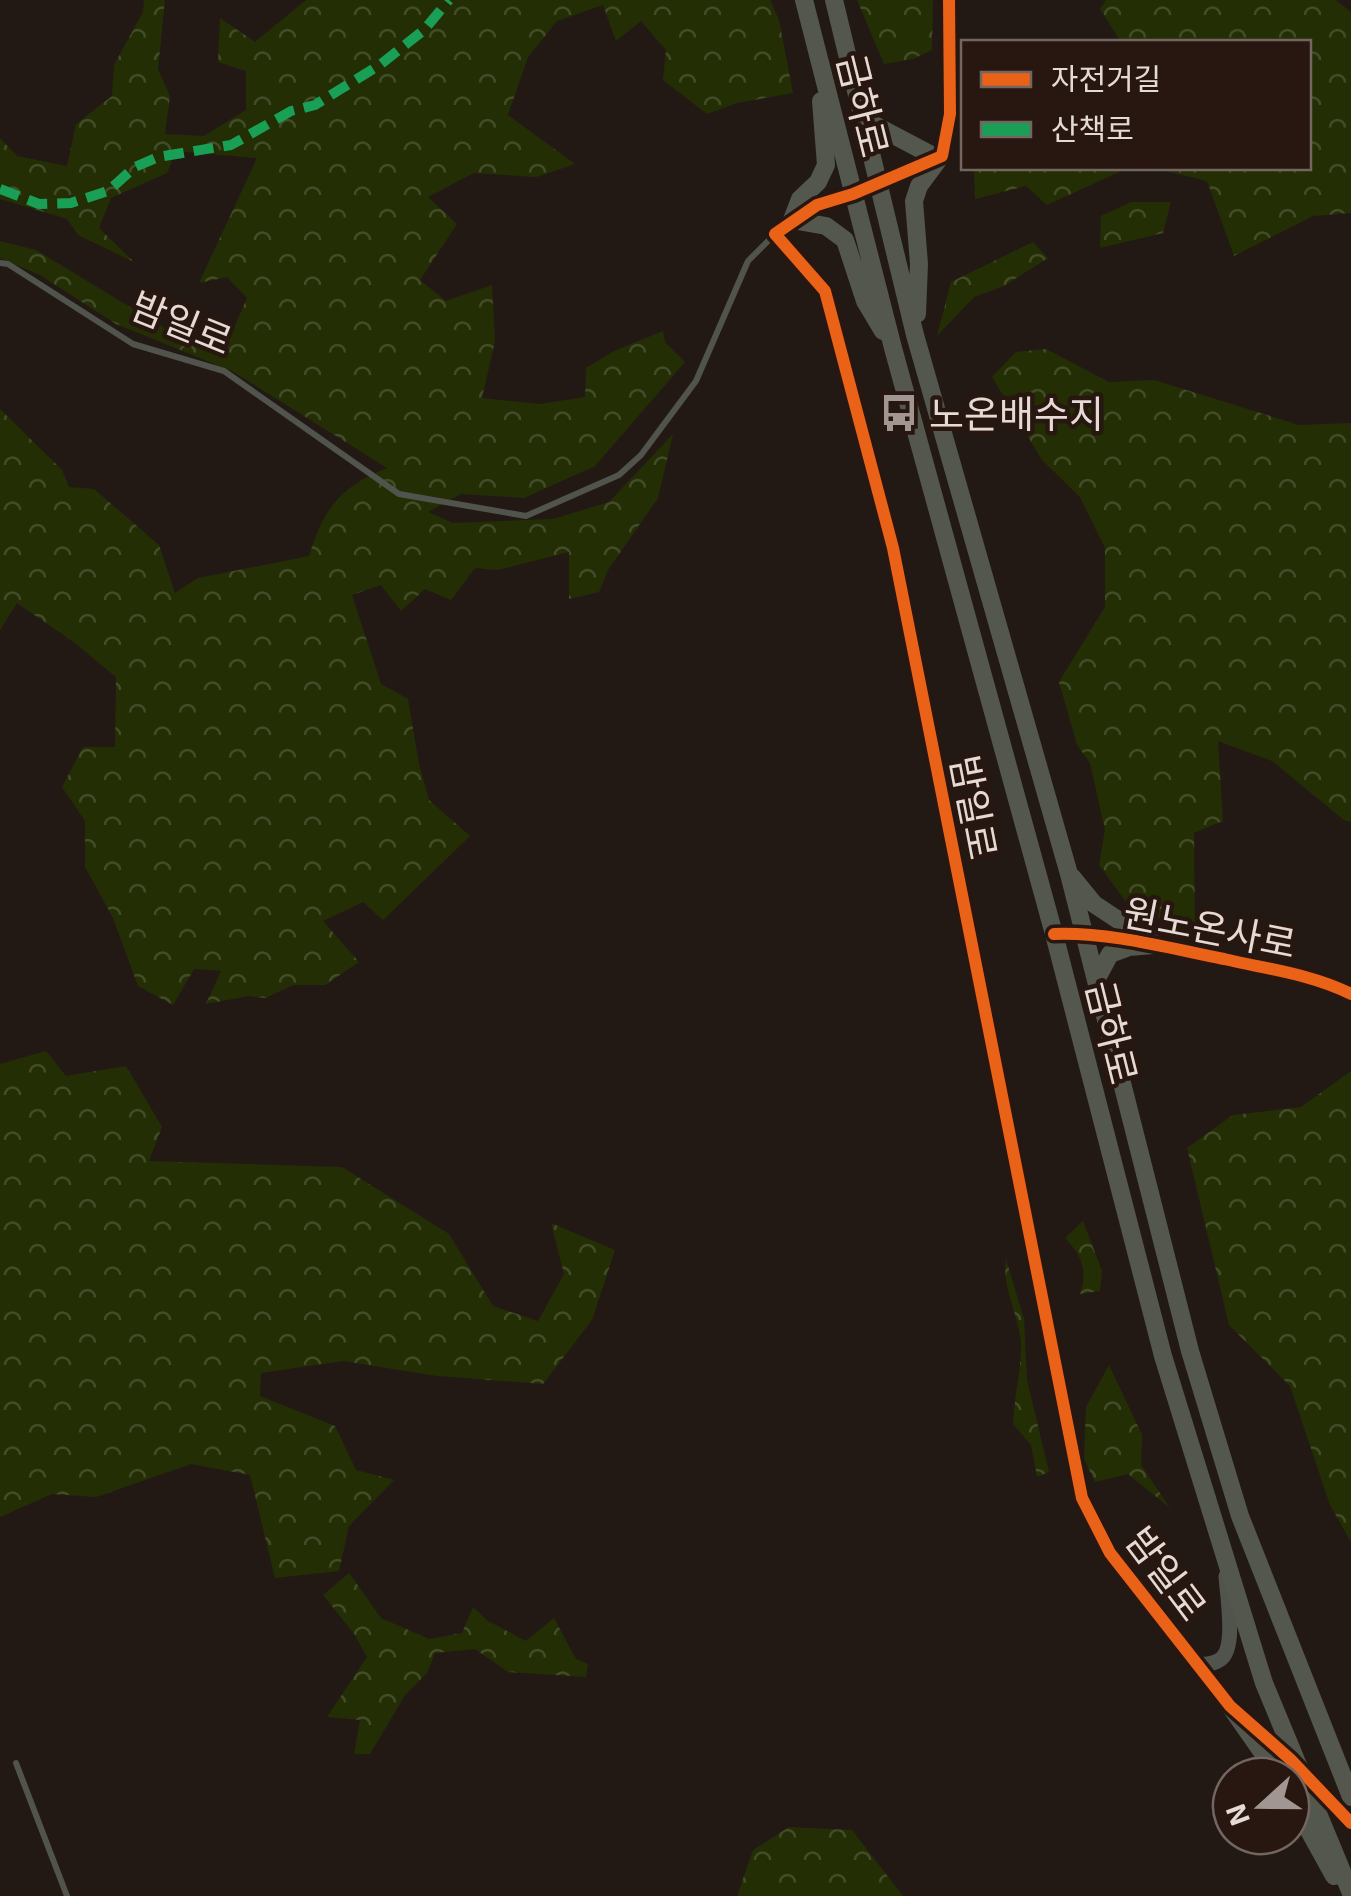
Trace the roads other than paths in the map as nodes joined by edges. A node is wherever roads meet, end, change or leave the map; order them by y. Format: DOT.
graph roads {
  1 [pos="804,0"];
  2 [pos="834,0"];
  3 [pos="948,0"];
  4 [pos="819,58"];
  5 [pos="865,120"];
  6 [pos="939,159"];
  7 [pos="878,184"];
  8 [pos="852,194"];
  9 [pos="792,220"];
  10 [pos="775,234"];
  11 [pos="0,263"];
  12 [pos="916,335"];
  13 [pos="893,348"];
  14 [pos="1069,874"];
  15 [pos="1084,933"];
  16 [pos="1054,934"];
  17 [pos="1156,945"];
  18 [pos="1096,980"];
  19 [pos="1351,994"];
  20 [pos="1226,1567"];
  21 [pos="1198,1665"];
  22 [pos="1230,1706"];
  23 [pos="1265,1756"];
  24 [pos="1285,1756"];
  25 [pos="1294,1756"];
  26 [pos="16,1763"];
  27 [pos="1311,1782"];
  28 [pos="1351,1797"];
  29 [pos="1311,1798"];
  30 [pos="1351,1824"];
  31 [pos="1311,1832"];
  32 [pos="1348,1894"];
  33 [pos="67,1896"];
  1 -- 4 [label="main road, 금하로"];
  2 -- 5 [label="main road, 금하로"];
  3 -- 6 [label="street"];
  4 -- 8 [label="main road, 금하로"];
  4 -- 9 [label="main road"];
  5 -- 6 [label="main road"];
  5 -- 7 [label="main road, 금하로"];
  6 -- 7 [label="street, 밤일로"];
  6 -- 12 [label="main road"];
  7 -- 8 [label="street, 밤일로"];
  7 -- 12 [label="main road, 금하로"];
  8 -- 9 [label="street, 밤일로"];
  8 -- 13 [label="main road, 금하로"];
  9 -- 10 [label="street, 밤일로"];
  9 -- 13 [label="main road"];
  10 -- 11 [label="lane, 밤일로"];
  10 -- 21 [label="street, 밤일로"];
  12 -- 14 [label="main road, 금하로"];
  13 -- 16 [label="main road, 금하로"];
  14 -- 15 [label="main road, 금하로"];
  14 -- 17 [label="main road"];
  15 -- 16 [label="street, 원노온사로"];
  15 -- 17 [label="street, 원노온사로"];
  15 -- 18 [label="main road, 금하로"];
  16 -- 20 [label="main road, 금하로"];
  17 -- 18 [label="main road"];
  17 -- 19 [label="street, 원노온사로"];
  18 -- 28 [label="main road, 금하로"];
  20 -- 21 [label="street"];
  20 -- 25 [label="main road, 금하로"];
  21 -- 22 [label="street, 밤일로"];
  22 -- 23 [label="main road"];
  22 -- 24 [label="street, 밤일로"];
  26 -- 33 [label="lane"];
  27 -- 30 [label="street, 밤일로"];
  29 -- 32 [label="main road, 금하로"];
  31 -- 32 [label="main road"];
}
